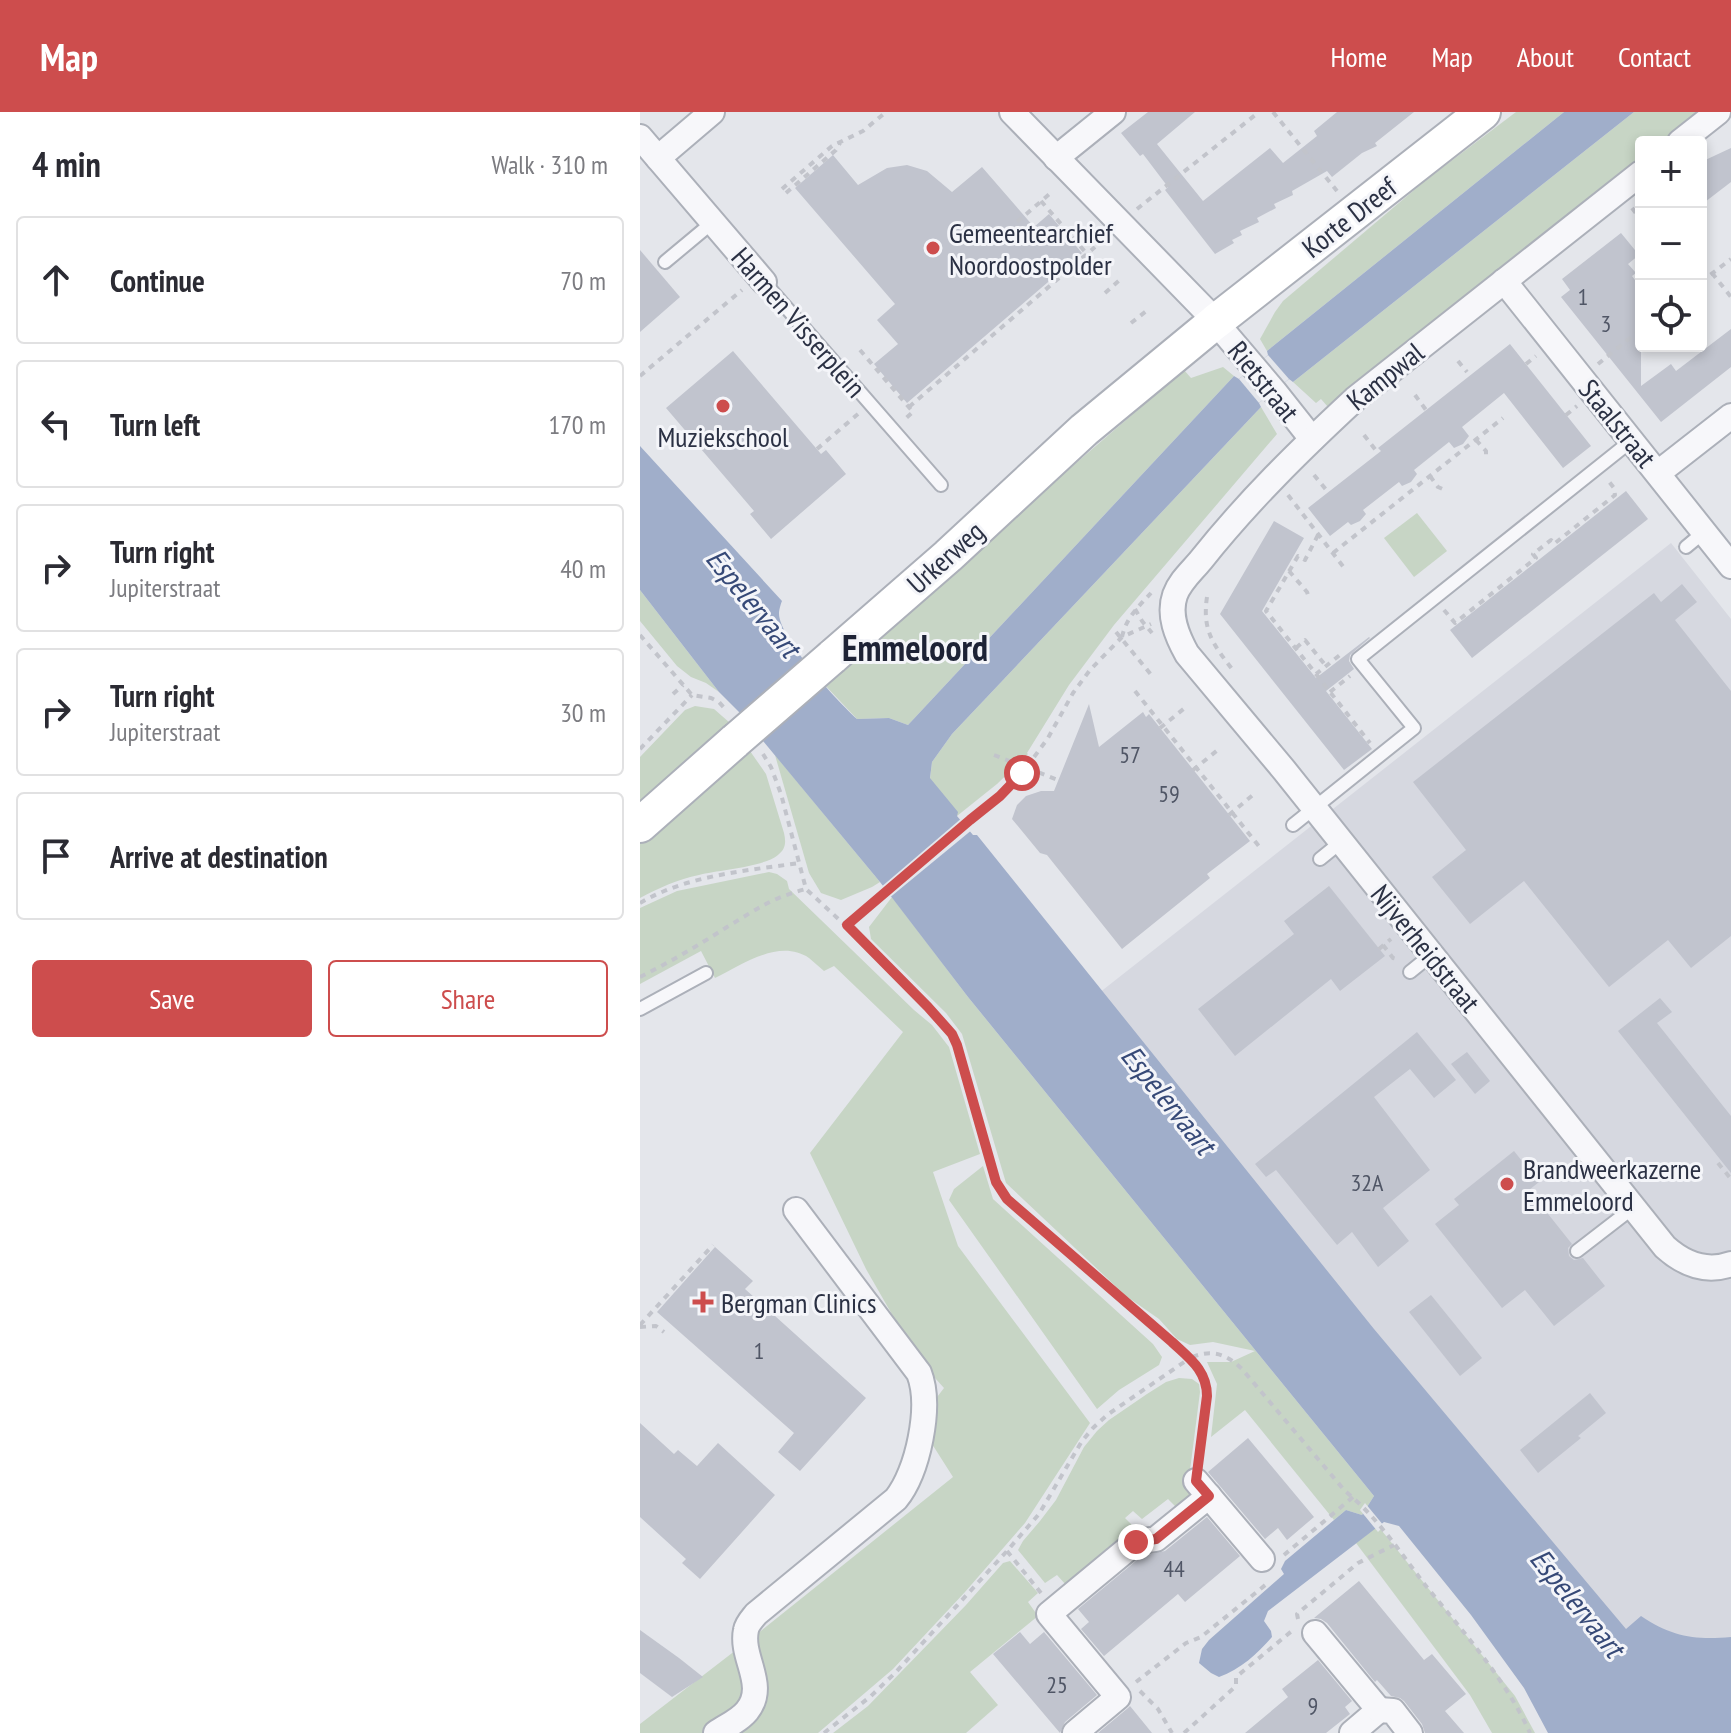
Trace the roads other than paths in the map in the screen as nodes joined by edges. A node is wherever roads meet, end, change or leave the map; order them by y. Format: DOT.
graph roads {
  1 [pos="712,112"];
  2 [pos="1012,112"];
  3 [pos="1113,112"];
  4 [pos="1483,112"];
  5 [pos="1718,112"];
  6 [pos="1688,136"];
  7 [pos="640,137"];
  8 [pos="658,158"];
  9 [pos="1056,158"];
  10 [pos="1635,178"];
  11 [pos="710,213"];
  12 [pos="665,262"];
  13 [pos="1504,281"];
  14 [pos="764,282"];
  15 [pos="1215,322"];
  16 [pos="1731,416"];
  17 [pos="1312,439"];
  18 [pos="1622,449"];
  19 [pos="1658,473"];
  20 [pos="941,485"];
  21 [pos="1731,566"];
  22 [pos="1173,617"];
  23 [pos="1314,808"];
  24 [pos="640,825"];
  25 [pos="1293,825"];
  26 [pos="1341,842"];
  27 [pos="1320,859"];
  28 [pos="1431,955"];
  29 [pos="1410,972"];
  30 [pos="706,973"];
  31 [pos="640,1009"];
  32 [pos="1634,1207"];
  33 [pos="796,1210"];
  34 [pos="1577,1251"];
  35 [pos="1731,1264"];
  36 [pos="1274,1563"];
  37 [pos="1315,1633"];
  38 [pos="1379,1710"];
  39 [pos="716,1733"];
  40 [pos="1075,1733"];
  41 [pos="1353,1733"];
  42 [pos="1410,1733"];
  1 -- 8 [label="street"];
  2 -- 9 [label="street"];
  3 -- 9 [label="street"];
  4 -- 15 [label="main road, Korte Dreef"];
  5 -- 6 [label="street"];
  7 -- 8 [label="street, Harmen Visserplein"];
  8 -- 11 [label="street, Harmen Visserplein"];
  9 -- 15 [label="street"];
  10 -- 13 [label="street, Kampwal"];
  11 -- 12 [label="lane"];
  11 -- 14 [label="street, Harmen Visserplein"];
  13 -- 17 [label="street, Kampwal"];
  13 -- 18 [label="street, Staalstraat"];
  14 -- 20 [label="lane, Harmen Visserplein"];
  15 -- 17 [label="street, Rietstraat"];
  15 -- 24 [label="main road, Urkerweg, bridge"];
  16 -- 19 [label="street"];
  17 -- 22 [label="street, Kampwal"];
  18 -- 19 [label="street, Staalstraat"];
  18 -- 23 [label="lane"];
  19 -- 21 [label="street, Staalstraat"];
  22 -- 23 [label="street, Nijverheidstraat"];
  23 -- 25 [label="lane"];
  23 -- 26 [label="street, Nijverheidstraat"];
  26 -- 27 [label="lane"];
  26 -- 28 [label="street, Nijverheidstraat"];
  28 -- 29 [label="lane"];
  28 -- 32 [label="street, Nijverheidstraat"];
  30 -- 31 [label="lane"];
  32 -- 34 [label="lane"];
  32 -- 35 [label="street, Nijverheidstraat"];
  33 -- 39 [label="street"];
  36 -- 40 [label="street"];
  37 -- 38 [label="street"];
  38 -- 41 [label="street"];
  38 -- 42 [label="street"];
}
